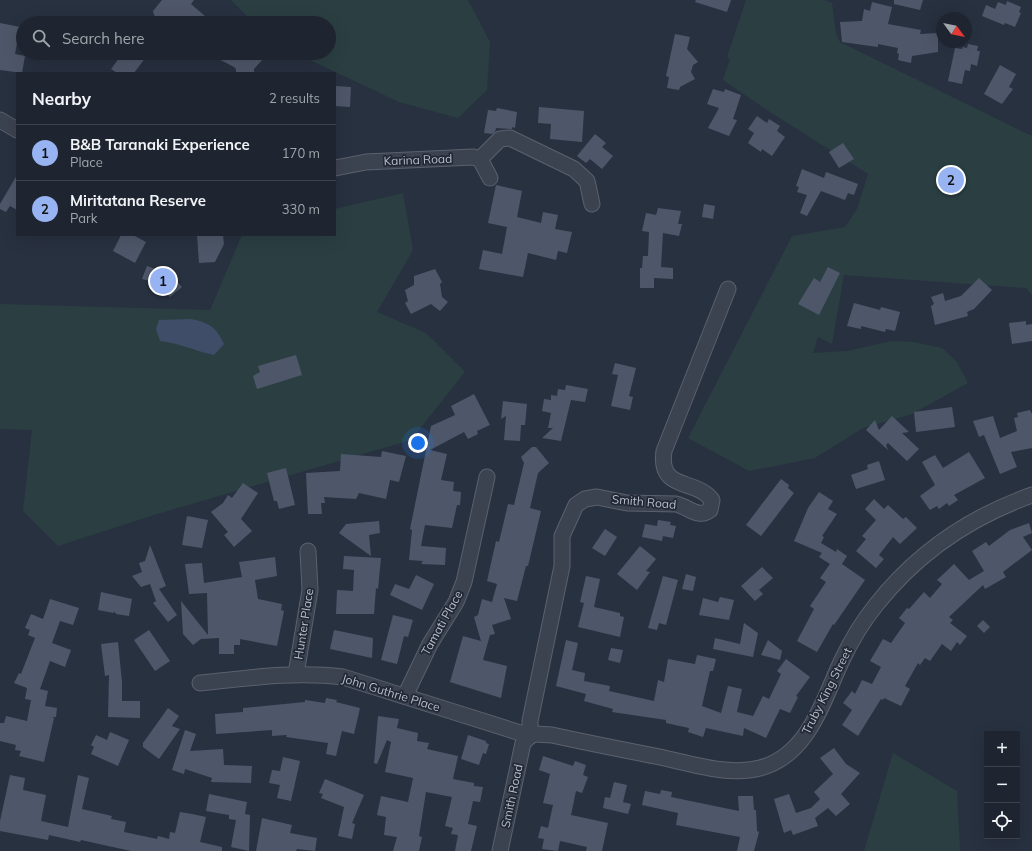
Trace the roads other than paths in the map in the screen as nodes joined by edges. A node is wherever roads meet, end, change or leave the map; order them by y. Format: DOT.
graph roads {
  1 [pos="0,120"];
  2 [pos="16,129"];
  3 [pos="480,159"];
  4 [pos="336,168"];
  5 [pos="490,178"];
  6 [pos="592,204"];
  7 [pos="728,289"];
  8 [pos="487,477"];
  9 [pos="1032,495"];
  10 [pos="308,551"];
  11 [pos="296,674"];
  12 [pos="200,682"];
  13 [pos="405,696"];
  14 [pos="530,736"];
  15 [pos="500,851"];
  1 -- 2 [label="street"];
  3 -- 4 [label="street, Karina Road"];
  3 -- 5 [label="street"];
  3 -- 6 [label="street"];
  7 -- 14 [label="street, Smith Road"];
  8 -- 13 [label="street, Tamati Place"];
  9 -- 14 [label="street, Truby King Street"];
  10 -- 11 [label="street, Hunter Place"];
  11 -- 12 [label="street, John Guthrie Place"];
  11 -- 13 [label="street, John Guthrie Place"];
  13 -- 14 [label="street, John Guthrie Place"];
  14 -- 15 [label="street, Smith Road"];
}
